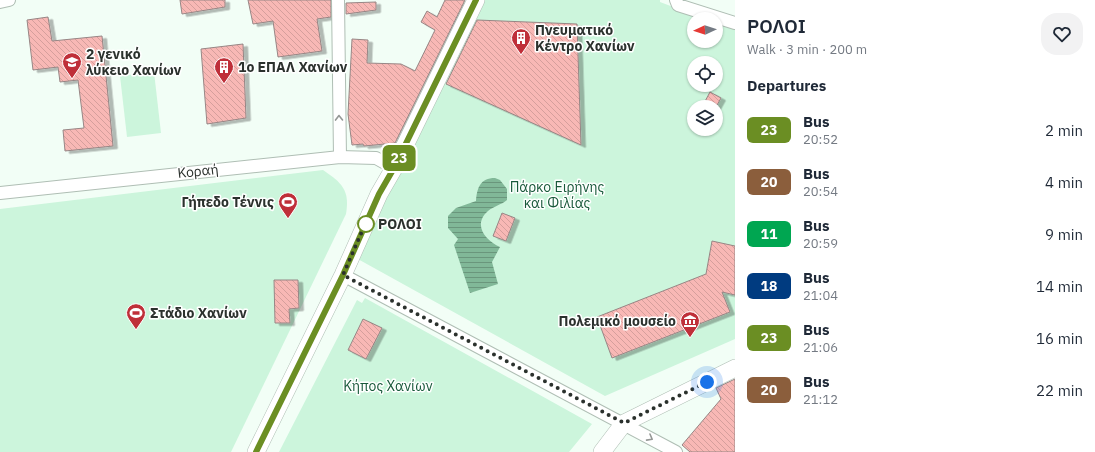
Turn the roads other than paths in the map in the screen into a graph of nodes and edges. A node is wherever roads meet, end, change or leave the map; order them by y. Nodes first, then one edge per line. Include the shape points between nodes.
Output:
1 (8, 0) edge
2 (338, 0) edge
3 (476, 0) edge
4 (676, 0) edge
5 (0, 2) edge
6 (735, 23) edge
7 (340, 157) junction
8 (394, 168) junction
9 (0, 193) edge
10 (343, 275) junction
11 (735, 368) edge
12 (624, 423) junction
13 (256, 452) edge
14 (602, 452) edge
15 (676, 452) edge

1 - 5 street
7 -> 2 street
3 - 8 main road
4 - 6 street via 678,5
7 - 8 street, Κοραή via 376,158
7 - 9 street, Κοραή
8 - 10 main road via 379,194
10 - 12 street
10 - 13 main road
11 - 12 main road
12 - 14 main road
12 -> 15 street

